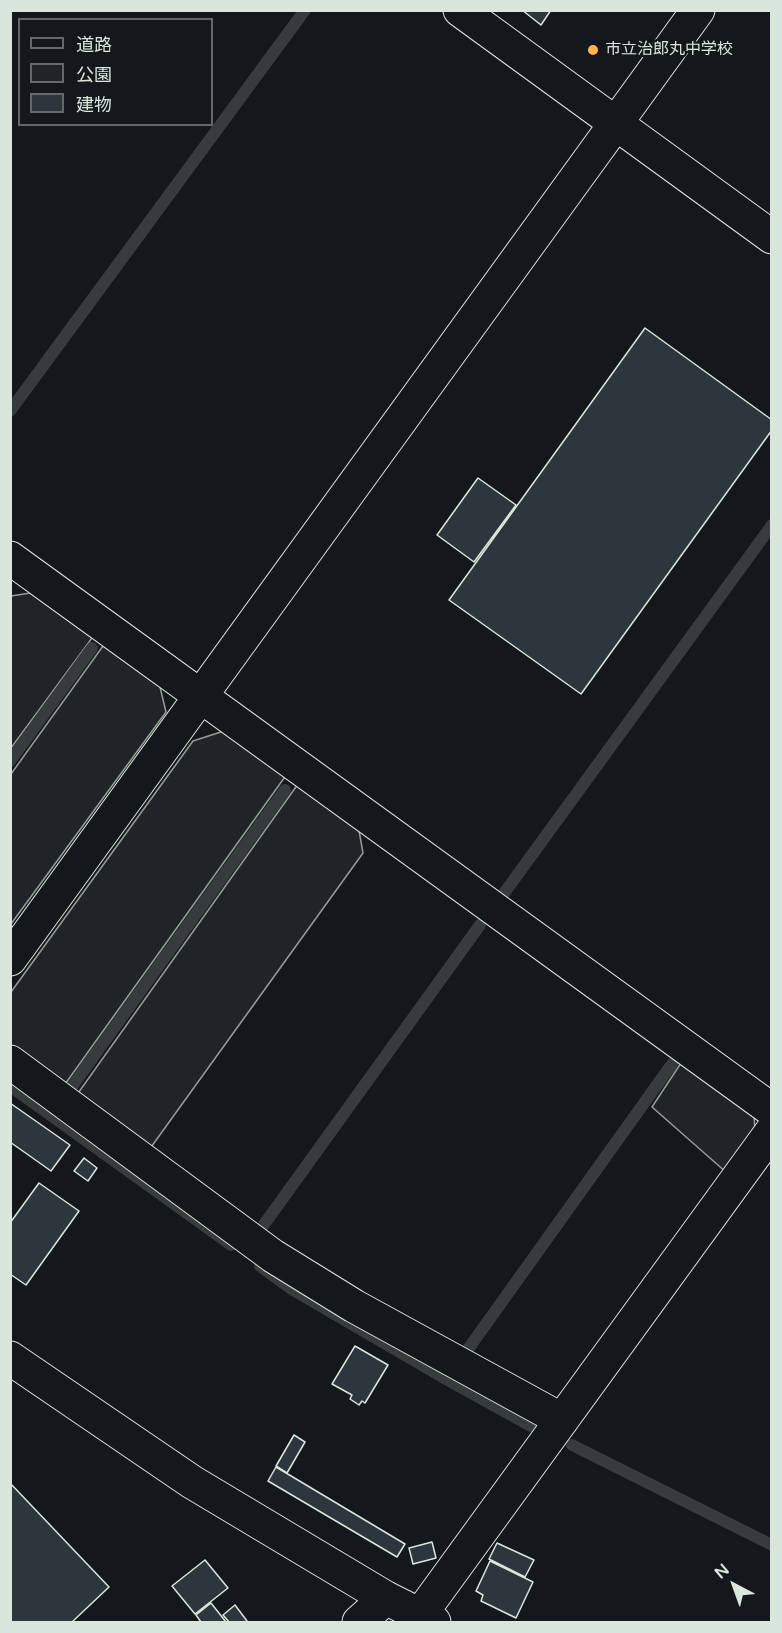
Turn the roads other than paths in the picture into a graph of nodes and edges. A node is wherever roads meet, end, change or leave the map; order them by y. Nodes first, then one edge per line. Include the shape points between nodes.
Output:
1 (460, 10) edge
2 (698, 10) edge
3 (616, 124) junction
4 (771, 237) edge
5 (10, 558) edge
6 (201, 696) junction
7 (10, 959) edge
8 (10, 1062) edge
9 (771, 1110) edge
10 (771, 1131) edge
11 (10, 1358) edge
12 (562, 1420) junction
13 (386, 1598) junction
14 (427, 1619) edge
15 (359, 1623) edge

1 - 3 street
2 - 3 street
3 - 4 street
3 - 6 street
5 - 6 street
6 - 7 street
6 - 9 street
8 - 12 street via 273,1256 354,1306
10 - 12 street
11 - 13 street via 192,1482
12 - 14 street
13 - 14 street
13 - 15 street

